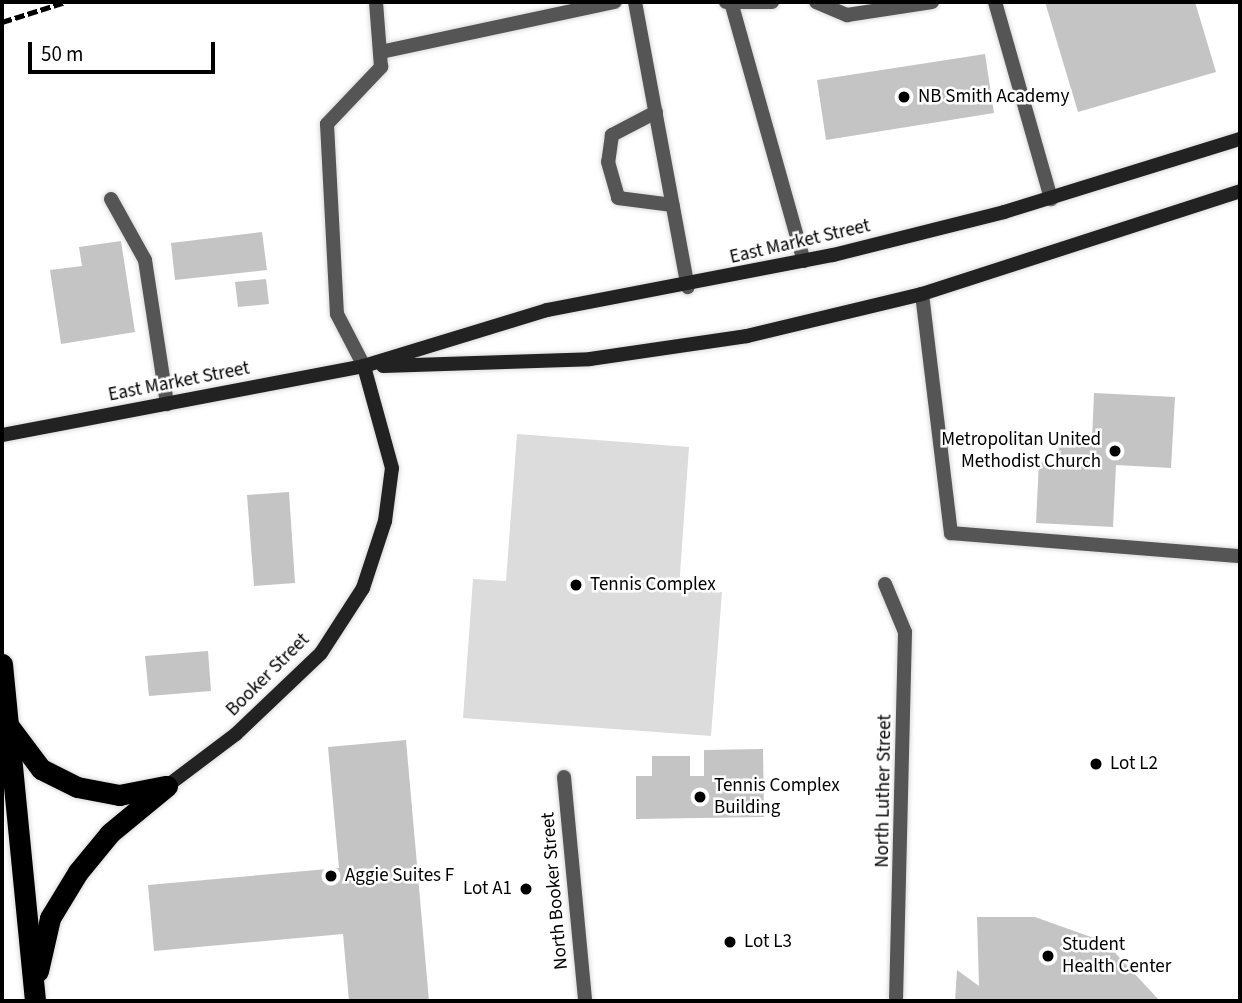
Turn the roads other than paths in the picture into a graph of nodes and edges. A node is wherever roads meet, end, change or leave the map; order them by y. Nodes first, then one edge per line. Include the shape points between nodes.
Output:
1 (376, 2) edge
2 (615, 2) edge
3 (635, 2) edge
4 (772, 2) edge
5 (816, 2) edge
6 (932, 2) edge
7 (995, 2) edge
8 (729, 3) edge
9 (380, 52) junction
10 (656, 112) junction
11 (1240, 139) edge
12 (1240, 191) edge
13 (111, 199) dead end
14 (1051, 199) junction
15 (673, 205) junction
16 (804, 261) junction
17 (688, 287) junction
18 (922, 294) junction
19 (364, 366) junction
20 (167, 404) junction
21 (2, 435) edge
22 (1240, 556) edge
23 (885, 584) dead end
24 (2, 664) edge
25 (8, 725) junction
26 (564, 777) dead end
27 (167, 786) junction
28 (34, 996) edge
29 (585, 1001) edge
30 (895, 1001) edge

1 - 9 street
2 - 9 street
3 - 10 street
4 - 8 street
5 - 6 street via 848,15
7 - 14 street
8 - 16 street
9 - 19 street via 373,82 327,124 337,314
10 - 15 street
10 - 15 street via 612,135 608,162 618,198
11 - 14 main road, East Market Street
12 - 18 main road, East Market Street
13 - 20 street via 145,260
14 - 16 main road, East Market Street
15 - 17 street
16 - 17 main road, East Market Street
17 - 19 main road, East Market Street via 547,310
18 - 19 main road, East Market Street via 747,336 590,359
18 - 22 street via 951,533
19 - 20 main road, East Market Street
19 - 27 main road, Booker Street via 392,468 385,521 363,588 321,653 236,734
20 - 21 main road, East Market Street
23 - 30 street, North Luther Street via 905,632
24 - 25 highway
25 - 27 highway via 41,769 77,787 119,795
25 - 28 highway
26 - 29 street, North Booker Street
27 - 28 highway via 110,833 78,872 50,918

